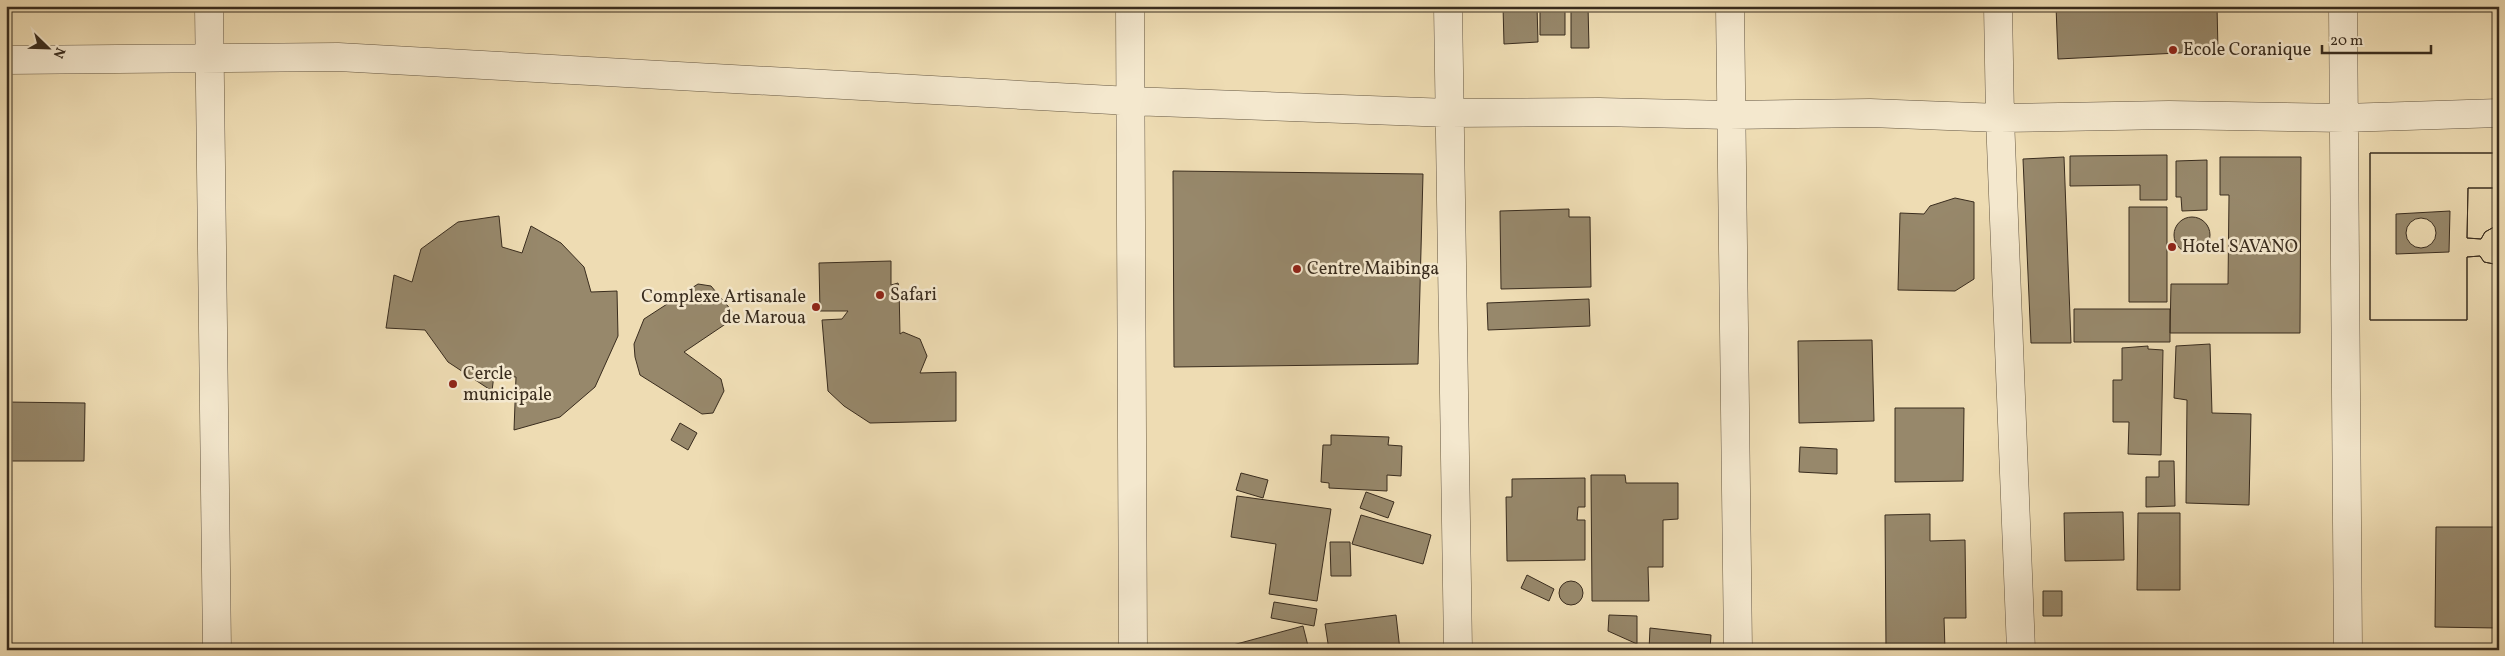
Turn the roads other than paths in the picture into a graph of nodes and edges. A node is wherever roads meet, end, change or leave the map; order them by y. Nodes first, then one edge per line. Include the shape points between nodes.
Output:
1 (209, 6) edge
2 (1130, 6) edge
3 (1448, 6) edge
4 (1730, 6) edge
5 (1998, 6) edge
6 (2343, 6) edge
7 (210, 57) junction
8 (6, 60) edge
9 (1130, 101) junction
10 (1449, 113) junction
11 (2499, 113) edge
12 (1730, 115) junction
13 (2000, 118) junction
14 (2344, 118) junction
15 (218, 650) edge
16 (1133, 650) edge
17 (1458, 650) edge
18 (1738, 650) edge
19 (2021, 650) edge
20 (2348, 650) edge

1 - 7 street
2 - 9 street
3 - 10 street
4 - 12 street
5 - 13 street
6 - 14 street
7 - 8 street
7 - 9 street via 338,57
7 - 15 street
9 - 10 street
9 - 16 street
10 - 12 street
10 - 17 street
11 - 14 street
12 - 13 street via 1870,113
12 - 18 street
13 - 14 street via 2169,114
13 - 19 street
14 - 20 street

